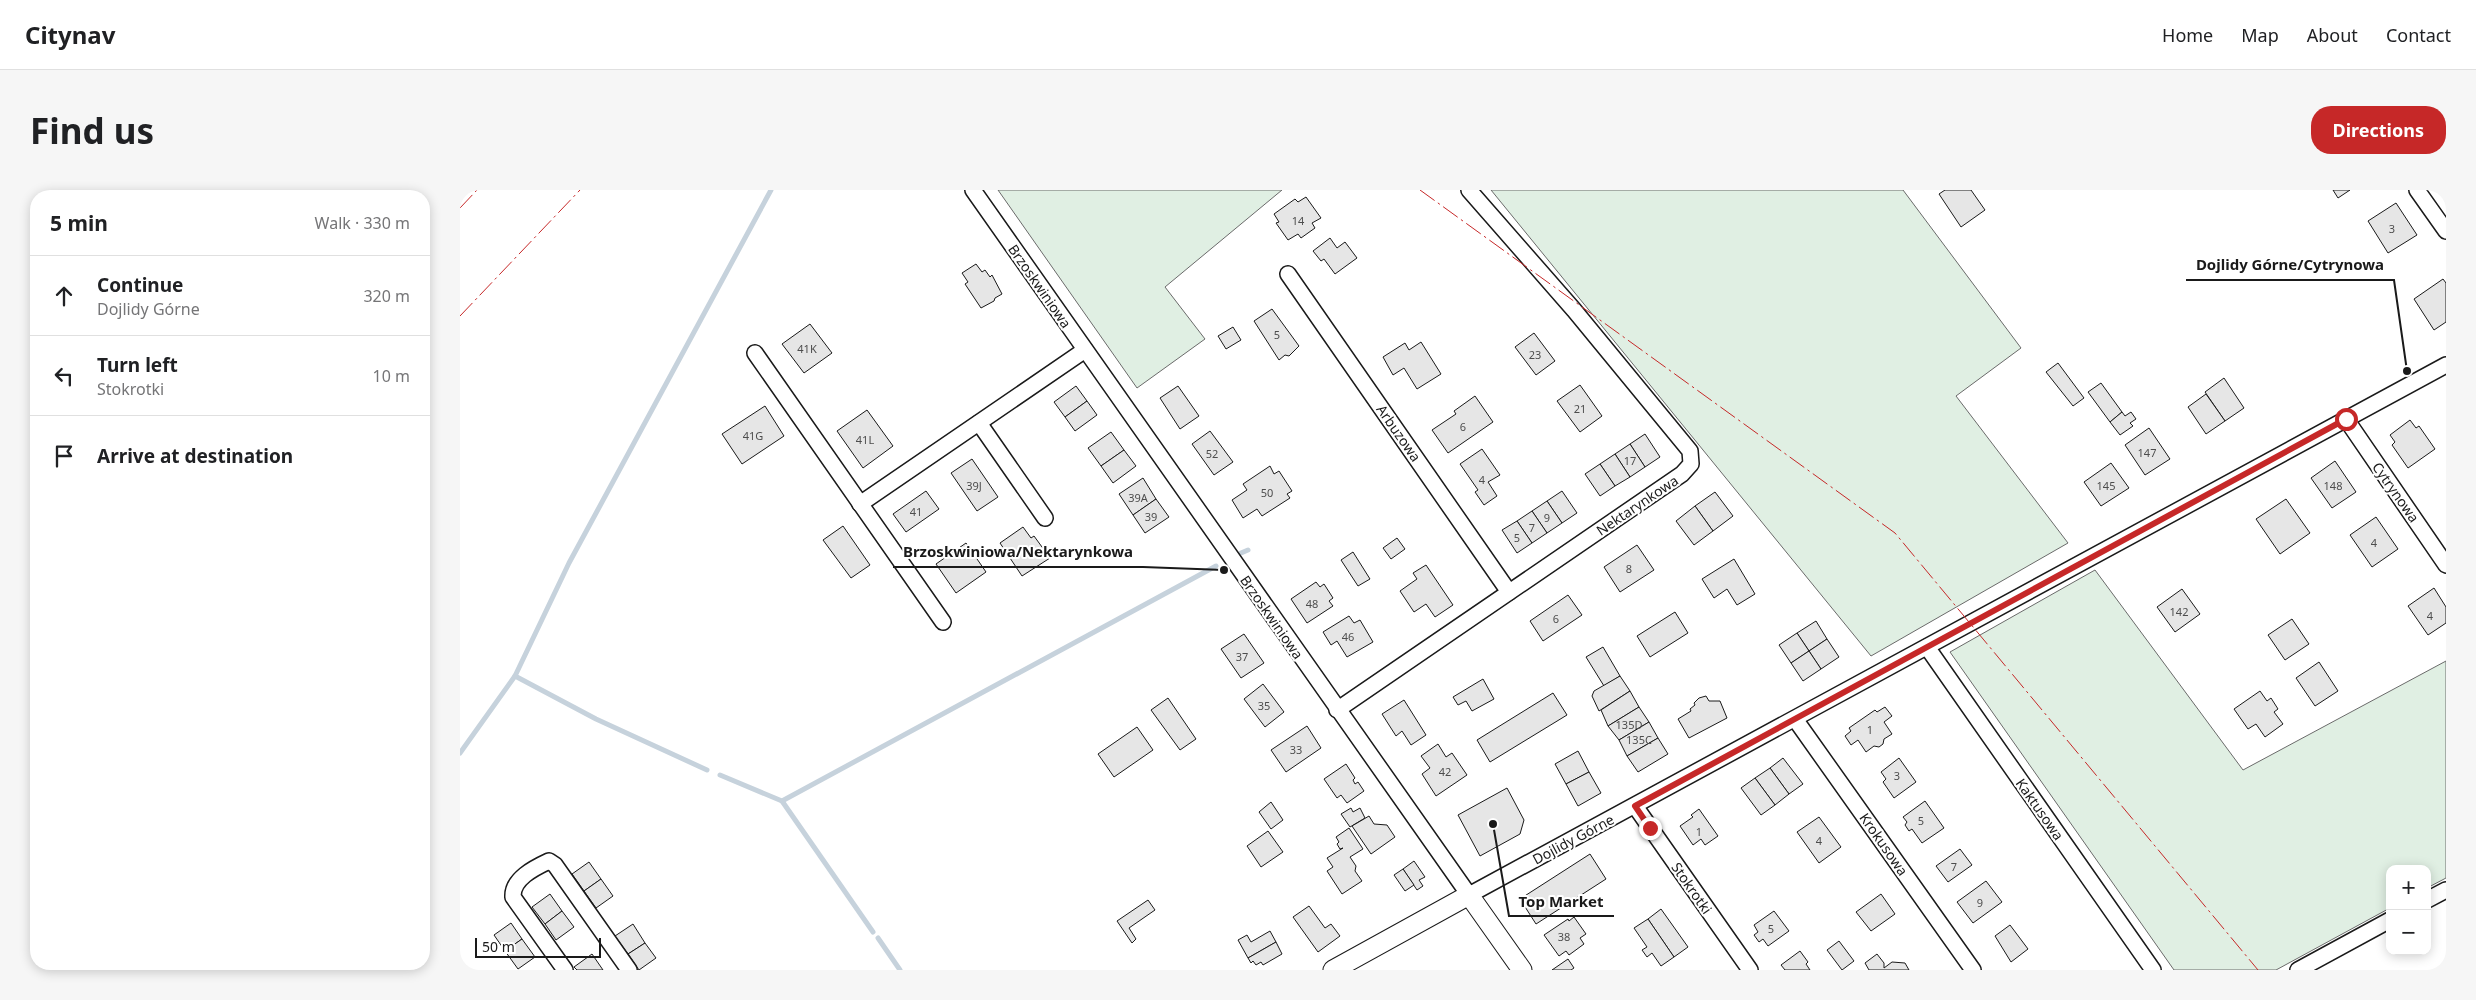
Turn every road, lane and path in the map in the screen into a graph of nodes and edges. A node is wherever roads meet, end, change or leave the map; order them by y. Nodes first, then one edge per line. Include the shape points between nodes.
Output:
1 (973, 190) edge
2 (1469, 190) edge
3 (2417, 190) edge
4 (2446, 232) edge
5 (1288, 274) dead end
6 (1085, 350) junction
7 (755, 353) dead end
8 (2446, 365) edge
9 (2346, 419) junction
10 (979, 423) junction
11 (860, 504) junction
12 (1045, 518) dead end
13 (2446, 565) edge
14 (1509, 592) junction
15 (943, 622) dead end
16 (1927, 647) junction
17 (1338, 710) junction
18 (1794, 719) junction
19 (1635, 806) junction
20 (2446, 890) edge
21 (1469, 896) junction
22 (2431, 898) edge
23 (2386, 922) edge
24 (565, 970) edge
25 (629, 970) edge
26 (1333, 970) edge
27 (1522, 970) edge
28 (1750, 970) edge
29 (1973, 970) edge
30 (2153, 970) edge
31 (2298, 970) edge

1 - 6 street, Brzoskwiniowa
2 - 14 street, Nektarynkowa via 1574,310 1690,451 1691,464 1682,474
3 - 4 street
5 - 14 street, Arbuzowa
6 - 10 street
6 - 17 street, Brzoskwiniowa
7 - 11 street
8 - 9 street, Dojlidy Górne
9 - 13 street, Cytrynowa
9 - 16 street, Dojlidy Górne
10 - 11 street
10 - 12 street
11 - 15 street
14 - 17 street, Nektarynkowa
16 - 18 street, Dojlidy Górne
16 - 30 street, Kaktusowa
17 - 21 street, Brzoskwiniowa
18 - 19 street, Dojlidy Górne
18 - 29 street, Krokusowa
19 - 21 street, Dojlidy Górne
19 - 28 street, Stokrotki
20 - 22 street
21 - 26 street, Dojlidy Górne
21 - 27 street, Brzoskwiniowa
23 - 31 street
24 - 25 street via 513,897 513,888 519,880 549,862 555,865

